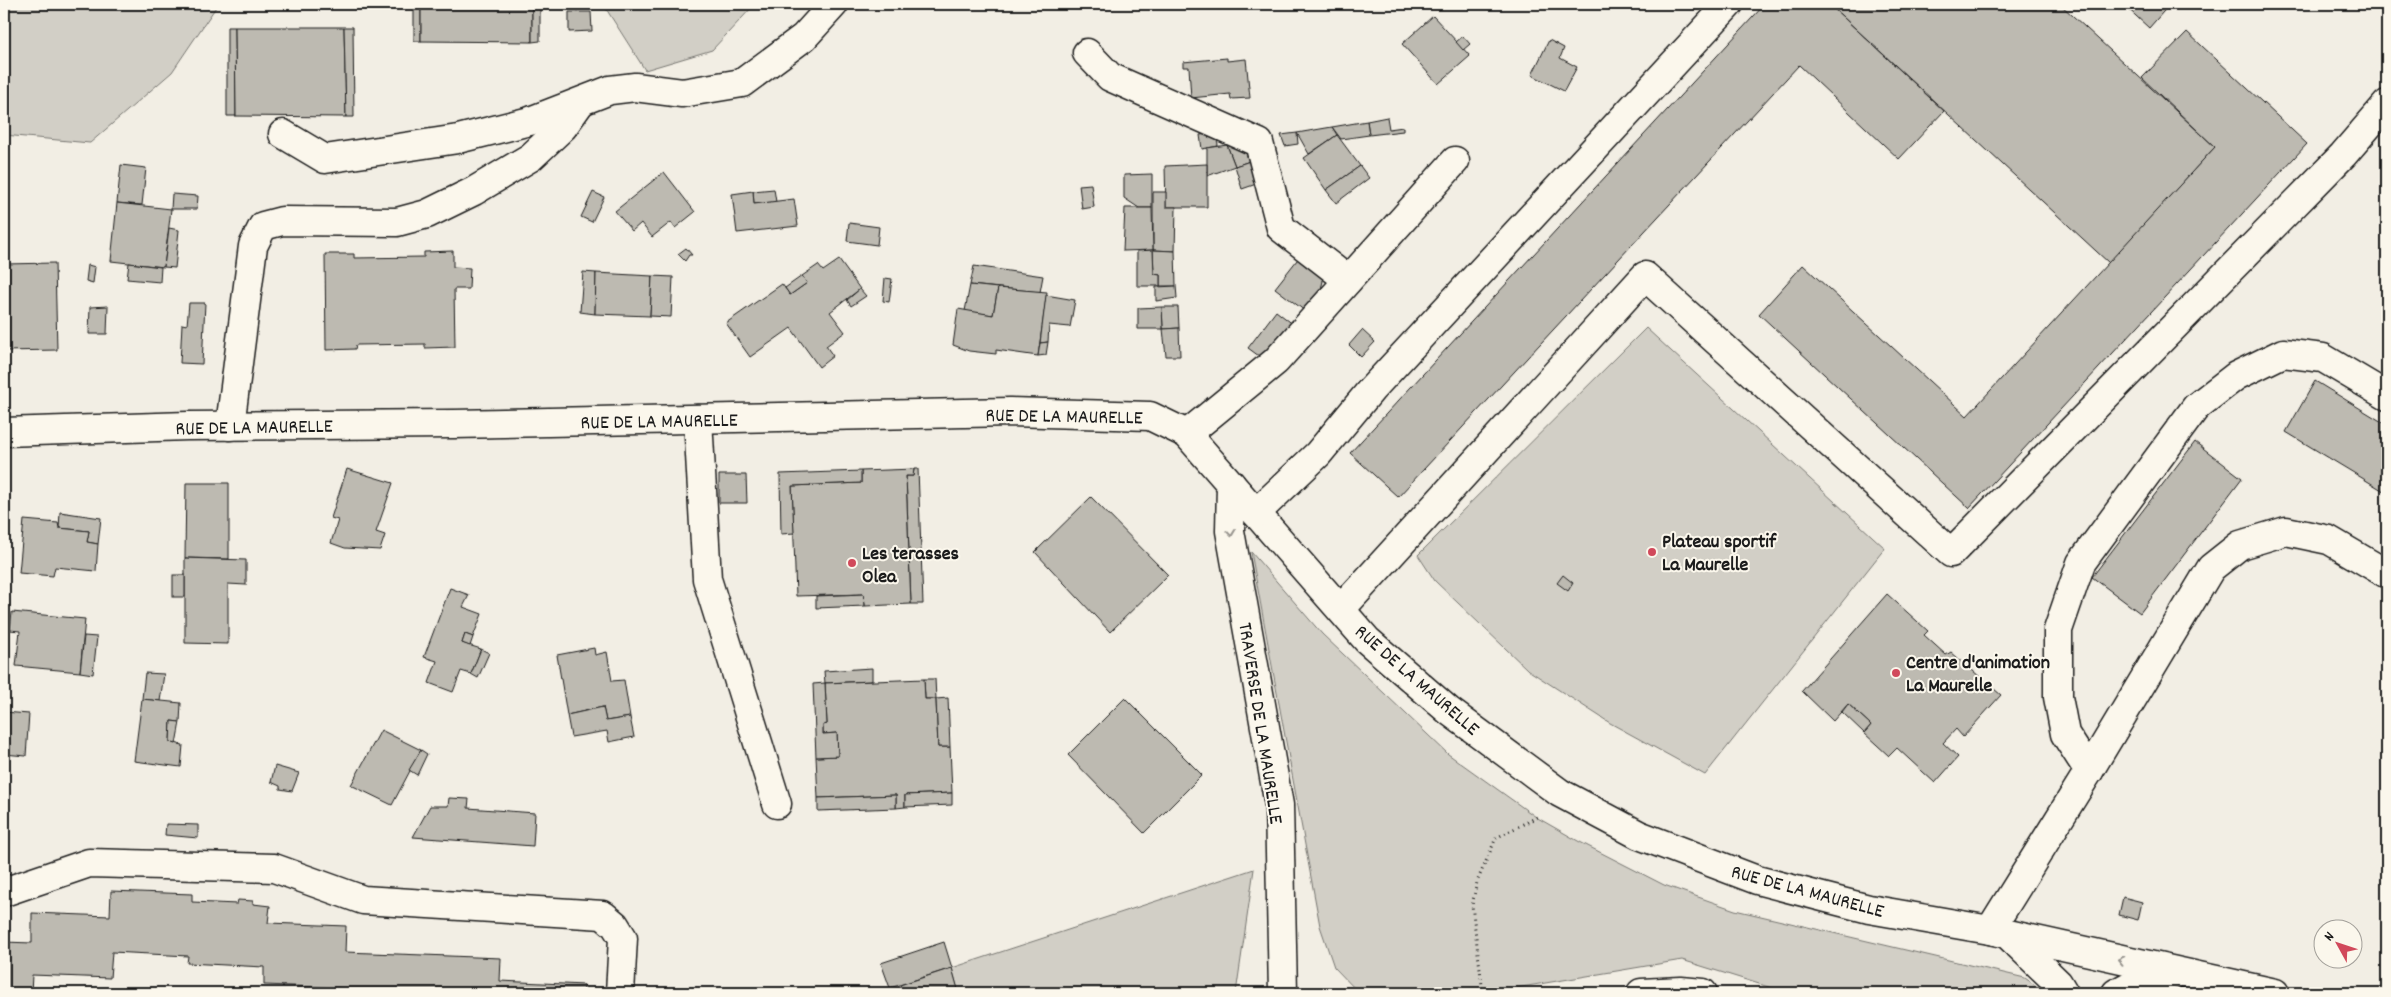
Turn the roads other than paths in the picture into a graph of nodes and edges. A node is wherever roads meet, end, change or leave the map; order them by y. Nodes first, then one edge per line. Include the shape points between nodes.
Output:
1 (834, 4) edge
2 (1729, 4) edge
3 (1087, 53) dead end
4 (580, 103) junction
5 (2387, 104) edge
6 (283, 134) dead end
7 (1456, 160) dead end
8 (1348, 280) junction
9 (2387, 396) edge
10 (698, 419) junction
11 (230, 426) junction
12 (4, 432) edge
13 (1187, 434) junction
14 (1231, 484) junction
15 (1256, 513) junction
16 (2387, 574) edge
17 (1341, 609) junction
18 (2089, 771) junction
19 (777, 804) dead end
20 (4, 892) edge
21 (1999, 933) junction
22 (2186, 974) junction
23 (620, 993) edge
24 (1283, 993) edge
25 (1641, 993) edge
26 (1703, 993) edge
27 (2064, 993) edge
28 (2116, 993) edge
29 (2275, 993) edge

1 - 4 street via 804,37 742,83 682,93 635,87 610,90
2 - 15 street via 1371,390 1318,454
3 - 8 street via 1110,78 1259,143 1281,228
4 - 6 street via 530,121 458,139 324,159
4 - 11 street via 562,127 531,157 474,191 426,214 397,222 282,221 263,226 253,246
5 - 17 street via 2343,155 1951,553 1645,276
7 - 8 street
8 - 13 street via 1276,361
9 - 18 street via 2323,358 2283,353 2236,376 2196,407 2081,563 2058,630 2058,697 2065,734
10 - 11 street, RUE DE LA MAURELLE
10 - 13 street, RUE DE LA MAURELLE via 1010,412 1150,416
10 - 19 street via 707,579
11 - 12 street, RUE DE LA MAURELLE
13 - 14 street, RUE DE LA MAURELLE
14 - 15 street, RUE DE LA MAURELLE
14 -> 24 street, TRAVERSE DE LA MAURELLE via 1230,531 1279,805
15 - 17 street, RUE DE LA MAURELLE
16 - 18 street via 2329,540 2286,531 2240,546 2211,568
17 - 21 street, RUE DE LA MAURELLE via 1367,640 1449,711 1560,793 1639,835 1757,880 1869,909
18 - 21 street
20 - 23 street via 89,864 274,868 363,900 603,915 623,938
22 -> 21 street, RUE DE LA MAURELLE
21 - 27 street via 2058,983
22 - 28 street, RUE DE LA MAURELLE via 2142,979
22 - 29 street, RUE DE LA MAURELLE
25 - 26 street via 1681,990

